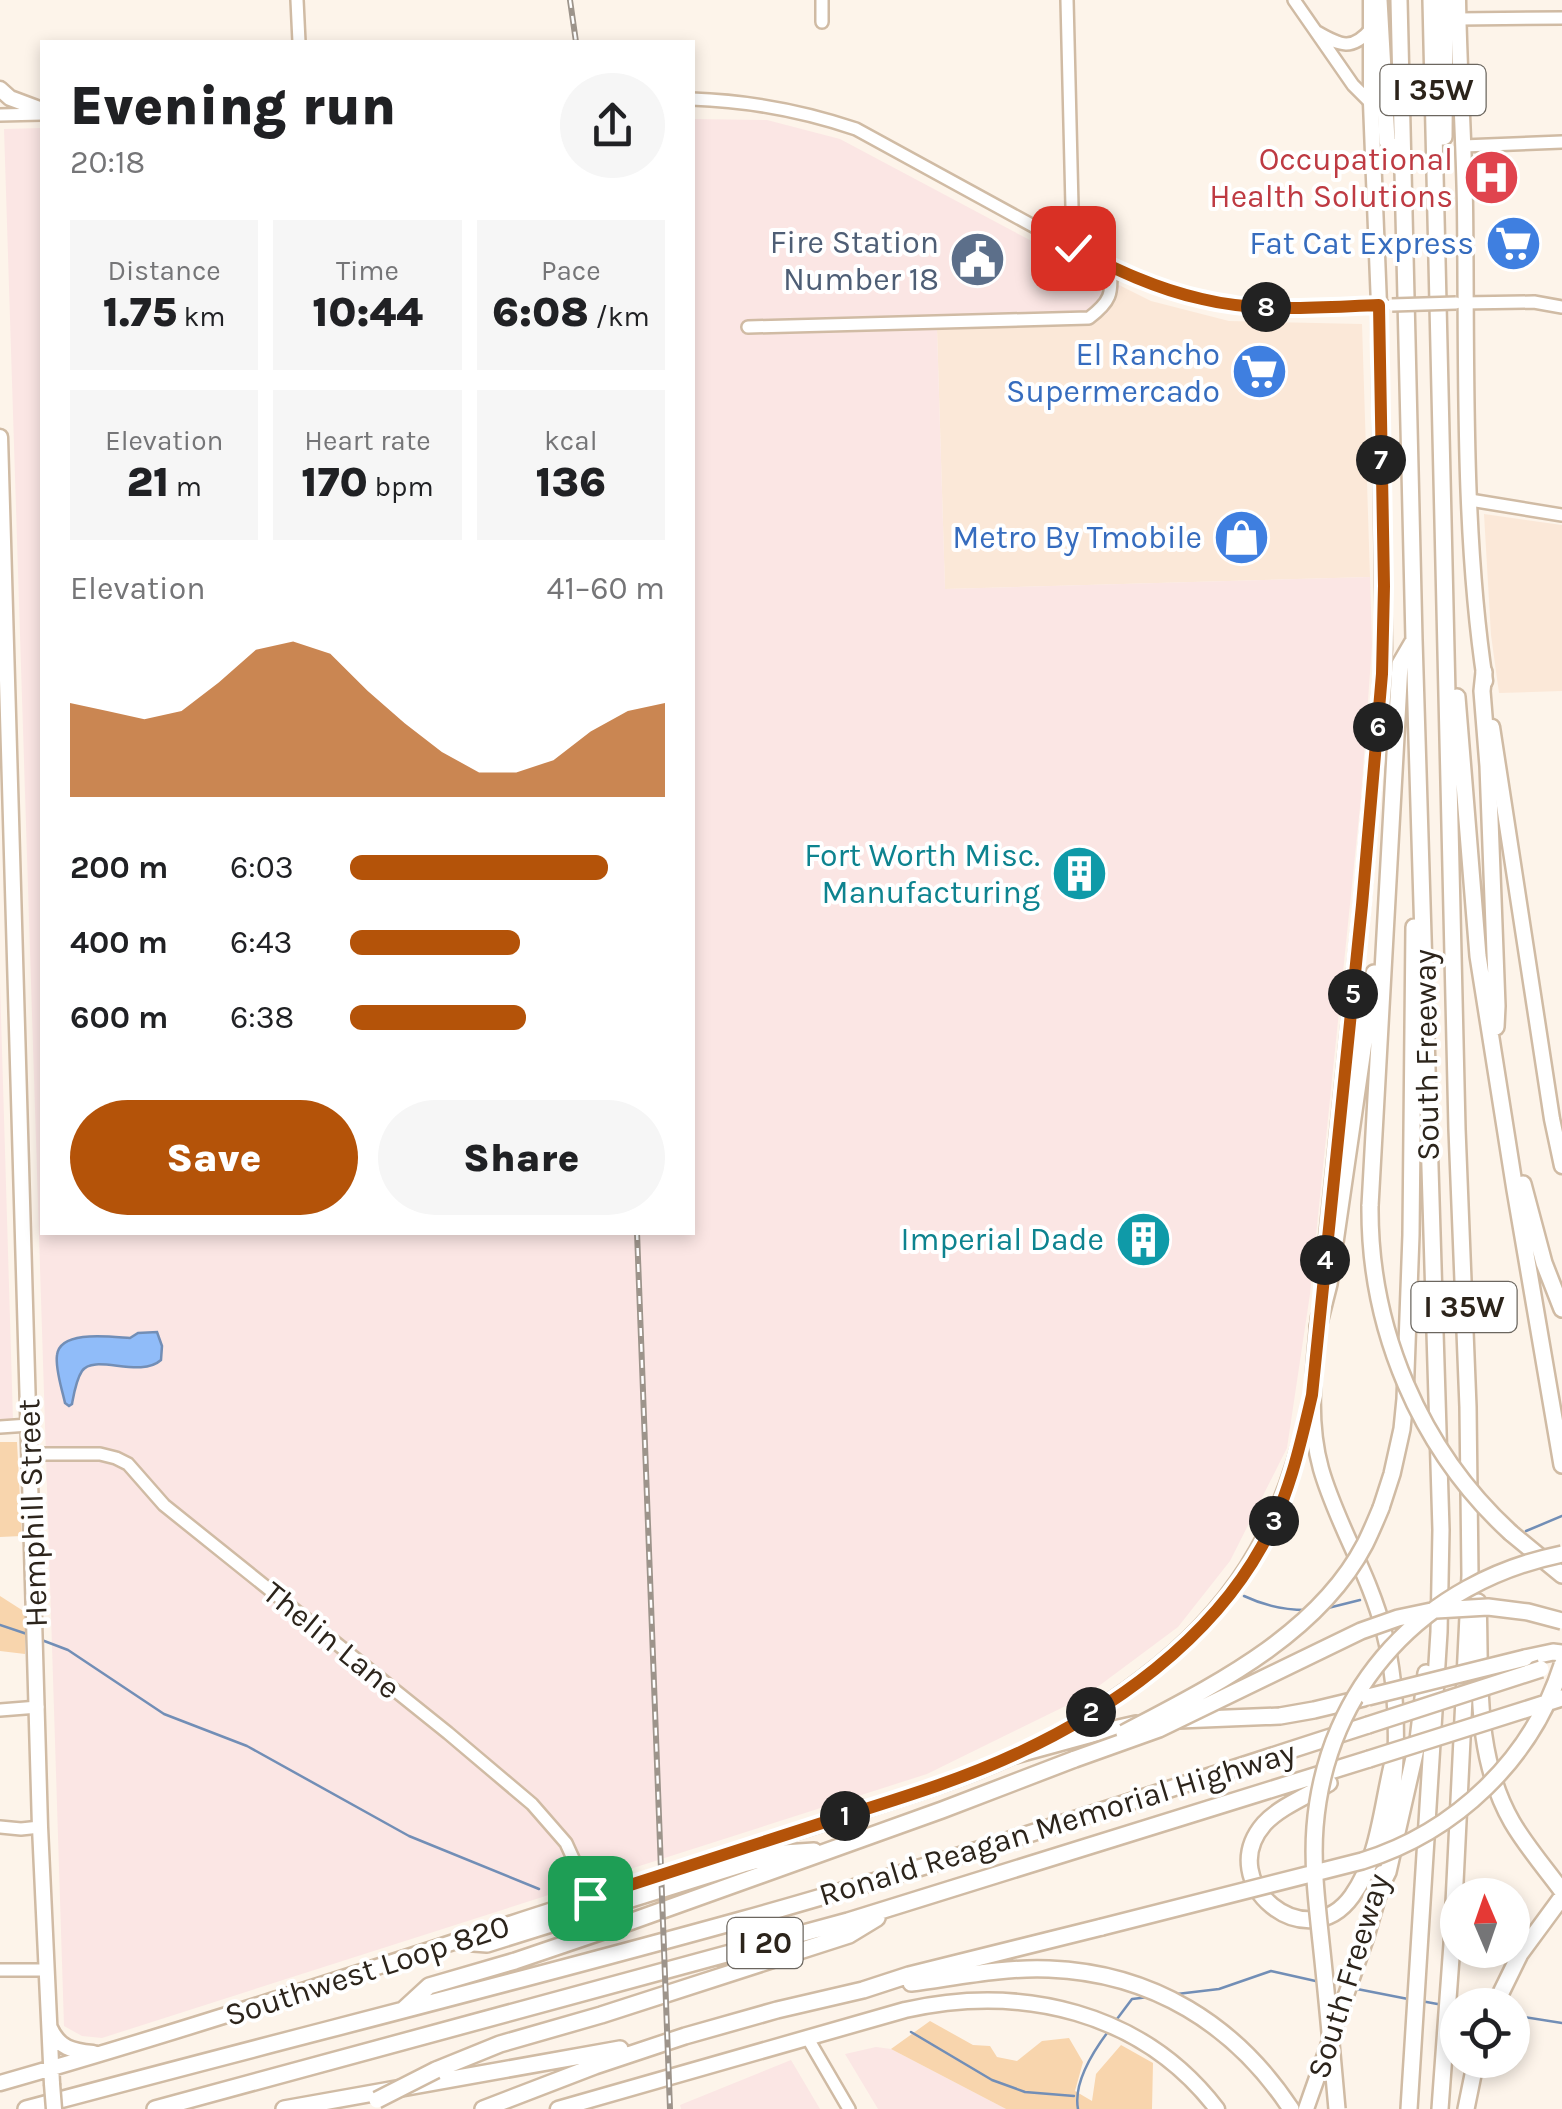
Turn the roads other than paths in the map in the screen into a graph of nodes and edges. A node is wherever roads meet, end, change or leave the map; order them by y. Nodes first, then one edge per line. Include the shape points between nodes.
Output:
1 (298, 0) edge
2 (822, 0) edge
3 (1067, 0) edge
4 (1294, 0) edge
5 (1370, 0) edge
6 (1379, 0) edge
7 (1399, 0) edge
8 (1431, 0) edge
9 (1445, 0) edge
10 (1458, 0) edge
11 (1562, 18) edge
12 (1458, 19) junction
13 (822, 22) dead end
14 (1371, 29) junction
15 (1314, 30) junction
16 (298, 40) edge
17 (0, 88) edge
18 (695, 99) edge
19 (1371, 103) junction
20 (40, 111) edge
21 (40, 112) edge
22 (0, 115) edge
23 (1562, 142) edge
24 (1463, 146) junction
25 (1402, 166) junction
26 (1435, 180) junction
27 (1073, 248) junction
28 (1110, 268) junction
29 (1461, 303) junction
30 (1385, 305) junction
31 (1562, 307) edge
32 (748, 327) dead end
33 (0, 437) edge
34 (1470, 500) junction
35 (1562, 514) edge
36 (1414, 640) junction
37 (1448, 670) junction
38 (1484, 672) junction
39 (1389, 870) junction
40 (1423, 910) junction
41 (1494, 1056) junction
42 (1562, 1166) edge
43 (1519, 1189) junction
44 (1562, 1309) edge
45 (1318, 1327) junction
46 (1312, 1395) junction
47 (29, 1426) junction
48 (0, 1427) edge
49 (30, 1454) junction
50 (1562, 1465) edge
51 (1562, 1554) edge
52 (1470, 1575) junction
53 (1562, 1575) edge
54 (1562, 1620) edge
55 (1438, 1632) junction
56 (1562, 1653) edge
57 (1562, 1664) edge
58 (1562, 1698) edge
59 (38, 1708) junction
60 (0, 1710) edge
61 (1015, 1755) junction
62 (1394, 1758) junction
63 (1075, 1759) junction
64 (1369, 1759) junction
65 (0, 1826) edge
66 (40, 1827) junction
67 (833, 1850) junction
68 (1382, 1884) junction
69 (1562, 1894) edge
70 (590, 1898) junction
71 (893, 1908) junction
72 (460, 1942) junction
73 (0, 1970) edge
74 (47, 1970) junction
75 (1503, 1988) edge
76 (863, 1990) junction
77 (401, 2012) junction
78 (50, 2027) junction
79 (685, 2036) junction
80 (807, 2037) junction
81 (98, 2054) junction
82 (52, 2076) junction
83 (1472, 2078) edge
84 (0, 2083) edge
85 (26, 2109) edge
86 (54, 2109) edge
87 (155, 2109) edge
88 (284, 2109) edge
89 (359, 2109) edge
90 (484, 2109) edge
91 (558, 2109) edge
92 (849, 2109) edge
93 (1218, 2109) edge
94 (1292, 2109) edge
95 (1306, 2109) edge
96 (1338, 2109) edge
97 (1410, 2109) edge
98 (1440, 2109) edge
99 (1466, 2109) edge

1 - 16 street
2 - 13 street
3 - 27 street
4 - 15 street
5 - 14 main road, South Freeway
6 - 25 highway via 1387,140
7 - 25 highway, South Freeway / I 35W
8 - 26 highway, South Freeway / I 35W
9 - 26 highway via 1444,155
10 - 12 main road
11 - 12 street
12 - 24 main road
14 - 15 street via 1360,42 1346,44
14 - 19 main road, South Freeway
15 - 19 street
17 - 20 main road
18 - 27 street via 761,105 856,129
19 - 30 main road, South Freeway
21 - 22 street
23 - 24 street
24 - 29 main road
25 - 36 highway, South Freeway / I 35W
26 - 37 highway, South Freeway / I 35W
27 - 28 street
28 - 30 street via 1207,301 1279,308
28 - 32 street via 1110,296 1089,318
29 - 30 street, bridge
29 - 31 street
29 - 34 main road
30 - 45 main road, South Freeway via 1383,662
33 - 47 main road, Hemphill Street
34 - 35 street
34 - 38 main road
36 - 39 highway via 1400,664
36 - 40 highway, South Freeway / I 35W
37 - 41 highway via 1458,704 1478,956
37 - 52 highway, South Freeway / I 35W
38 - 41 highway
38 - 42 main road
39 - 45 highway via 1330,1284
39 - 53 highway, bridge via 1370,1206 1384,1319 1402,1376 1452,1468 1489,1512
40 - 55 highway, South Freeway / I 35W via 1441,1530
40 - 63 highway, bridge via 1414,927 1405,1399 1381,1508 1346,1574 1266,1652
41 - 43 highway
43 - 44 highway
43 - 50 highway
45 - 46 main road, South Freeway
46 - 61 main road, Southwest Loop 820 via 1277,1515 1230,1594 1159,1665
46 - 62 main road, South Freeway via 1321,1468 1387,1644
47 - 48 street
47 - 49 main road, Hemphill Street
49 - 59 main road, Hemphill Street
49 - 70 street, Thelin Lane via 100,1454 128,1464 164,1505 532,1804 566,1843
51 - 96 highway, bridge via 1490,1576 1418,1622 1372,1671 1333,1742 1318,1797 1314,1850
52 - 69 highway via 1478,1598 1481,1717 1491,1773 1512,1823
52 - 98 highway, South Freeway / I 35W
54 - 63 highway, bridge via 1475,1607 1398,1618 1159,1728
55 - 68 highway via 1428,1650 1418,1740
55 - 97 highway, South Freeway / I 35W
56 - 61 highway, bridge via 1314,1710 1144,1722
57 - 76 highway, bridge via 1537,1722 1498,1776 1466,1806 1390,1851
57 - 77 highway, Ronald Reagan Memorial Highway / I 20, bridge via 924,1866
58 - 64 highway, Ronald Reagan Memorial Highway / I 20, bridge
59 - 60 street
59 - 66 main road, Hemphill Street
61 - 70 main road, Southwest Loop 820
62 - 64 highway via 1374,1845 1354,1894 1322,1917 1281,1913 1262,1897 1252,1876 1258,1833 1277,1812
62 - 68 main road, South Freeway
63 - 67 highway
64 - 71 highway, Ronald Reagan Memorial Highway / I 20
65 - 66 street
66 - 74 main road, Hemphill Street
67 - 72 highway via 784,1853 487,1944
67 - 77 highway via 429,1986
68 - 95 main road, South Freeway
69 - 75 highway
70 - 72 main road, Southwest Loop 820
71 - 87 highway, Ronald Reagan Memorial Highway / I 20
71 - 89 highway, bridge via 849,1935 500,2044
72 - 81 main road, Southwest Loop 820
73 - 74 street
74 - 78 main road, Hemphill Street
76 - 79 highway
76 - 94 highway via 1007,1970 1106,1976 1151,1990 1208,2021 1238,2044
77 - 85 highway, Ronald Reagan Memorial Highway / I 20
78 - 81 main road via 67,2049
78 - 82 main road, Hemphill Street
79 - 88 highway
79 - 90 highway
80 - 91 main road
80 - 92 street
80 - 93 main road via 966,2000 1029,2002 1132,2036
81 - 82 main road, Southwest Loop 820
82 - 84 main road, Southwest Loop 820
82 - 86 main road, Hemphill Street, bridge
83 - 99 highway

